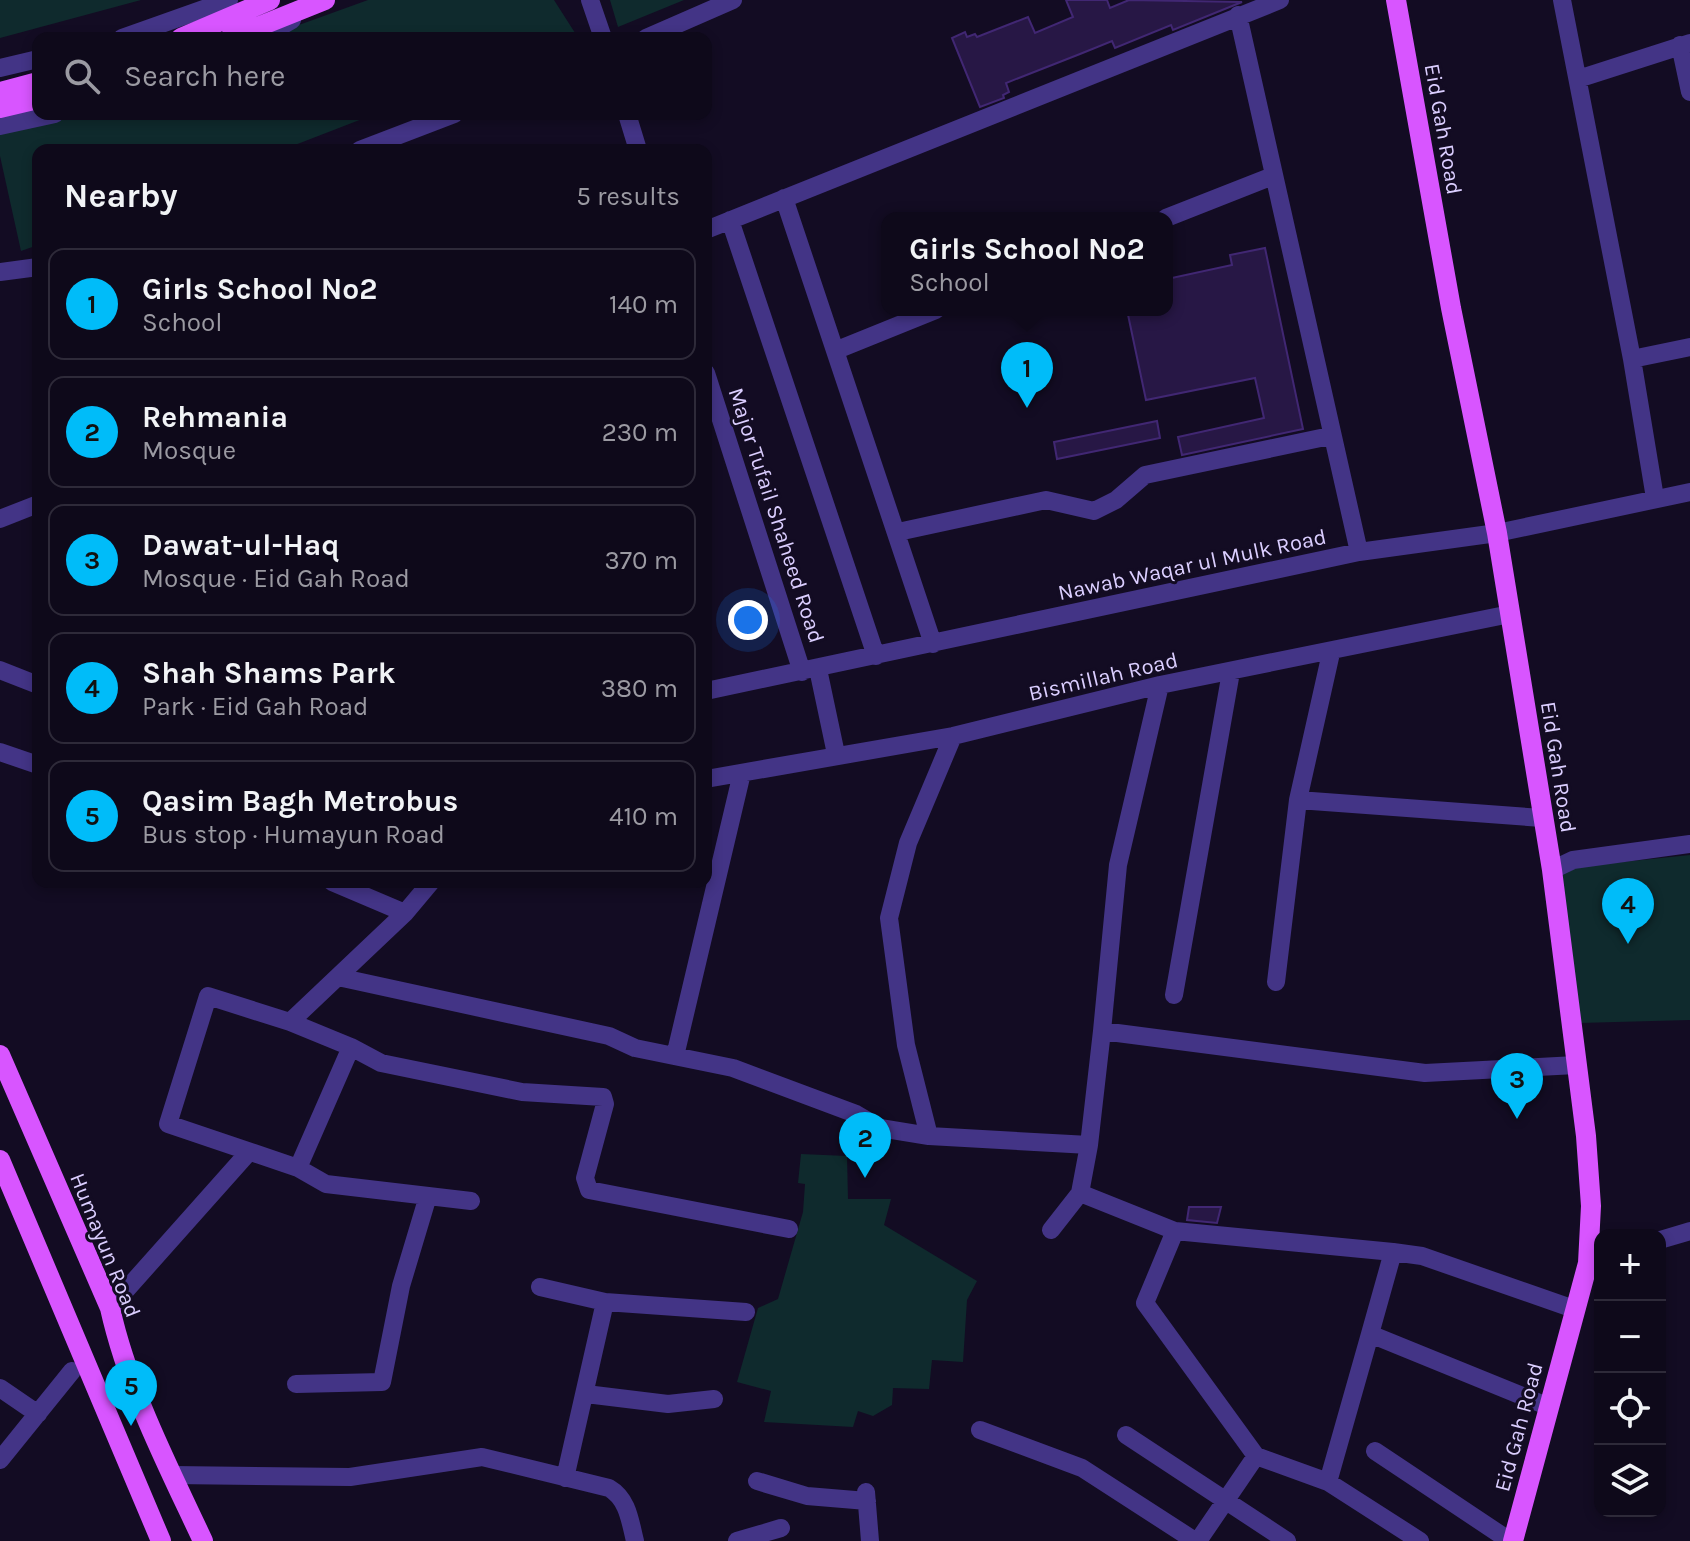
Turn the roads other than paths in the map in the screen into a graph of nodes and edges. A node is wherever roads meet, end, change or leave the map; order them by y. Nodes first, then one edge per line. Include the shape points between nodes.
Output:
1 (229, 0) edge
2 (270, 0) edge
3 (590, 0) edge
4 (733, 0) edge
5 (1280, 0) edge
6 (1396, 0) edge
7 (1562, 0) edge
8 (324, 1) edge
9 (1238, 15) junction
10 (139, 32) edge
11 (195, 32) edge
12 (245, 32) edge
13 (271, 32) edge
14 (601, 32) edge
15 (660, 32) edge
16 (1685, 44) edge
17 (32, 60) edge
18 (0, 68) edge
19 (1578, 79) junction
20 (32, 84) edge
21 (0, 92) edge
22 (1690, 92) edge
23 (32, 100) edge
24 (0, 108) edge
25 (32, 119) edge
26 (438, 120) edge
27 (629, 120) edge
28 (0, 126) edge
29 (376, 144) edge
30 (636, 144) edge
31 (1273, 176) junction
32 (784, 198) junction
33 (1173, 215) edge
34 (730, 220) junction
35 (712, 228) edge
36 (32, 268) edge
37 (0, 272) edge
38 (921, 316) edge
39 (1690, 347) edge
40 (837, 350) junction
41 (1632, 359) junction
42 (712, 390) edge
43 (1330, 436) junction
44 (1690, 492) edge
45 (1655, 498) junction
46 (32, 506) edge
47 (0, 519) edge
48 (898, 532) junction
49 (1497, 533) junction
50 (1359, 552) junction
51 (1510, 614) junction
52 (933, 644) junction
53 (1331, 653) junction
54 (876, 656) junction
55 (0, 670) edge
56 (810, 670) junction
57 (1231, 672) junction
58 (32, 683) edge
59 (1160, 685) junction
60 (712, 690) edge
61 (953, 736) junction
62 (0, 752) edge
63 (836, 754) junction
64 (32, 763) edge
65 (742, 773) junction
66 (712, 778) edge
67 (1298, 800) junction
68 (1542, 818) junction
69 (1690, 844) edge
70 (1552, 870) junction
71 (346, 888) edge
72 (426, 888) edge
73 (405, 913) junction
74 (338, 977) junction
75 (1276, 982) dead end
76 (1174, 995) dead end
77 (290, 1022) junction
78 (1102, 1031) junction
79 (351, 1047) junction
80 (0, 1055) edge
81 (675, 1056) junction
82 (1576, 1065) junction
83 (929, 1136) junction
84 (1089, 1145) junction
85 (248, 1153) junction
86 (0, 1160) edge
87 (298, 1168) junction
88 (1080, 1193) junction
89 (428, 1196) junction
90 (471, 1201) dead end
91 (789, 1229) dead end
92 (1051, 1230) dead end
93 (1175, 1231) junction
94 (1690, 1231) edge
95 (1666, 1238) edge
96 (1393, 1252) junction
97 (1594, 1261) edge
98 (540, 1287) dead end
99 (605, 1302) junction
100 (110, 1308) junction
101 (1574, 1309) junction
102 (746, 1312) dead end
103 (1370, 1334) junction
104 (72, 1371) dead end
105 (296, 1384) dead end
106 (0, 1388) edge
107 (586, 1394) junction
108 (714, 1399) dead end
109 (1547, 1406) junction
110 (38, 1414) junction
111 (980, 1430) dead end
112 (1126, 1435) dead end
113 (1375, 1451) dead end
114 (1256, 1456) junction
115 (0, 1460) edge
116 (172, 1475) junction
117 (565, 1478) junction
118 (757, 1481) dead end
119 (1328, 1482) junction
120 (1226, 1502) junction
121 (781, 1528) dead end
122 (161, 1541) edge
123 (203, 1541) edge
124 (635, 1541) edge
125 (737, 1541) edge
126 (870, 1541) edge
127 (1197, 1541) edge
128 (1287, 1541) edge
129 (1420, 1541) edge
130 (1511, 1541) edge

1 - 10 street
2 - 11 main road
3 - 14 street
4 - 15 street
5 - 9 street
6 - 49 main road, Eid Gah Road
7 - 19 street
8 - 12 main road
8 - 13 street
9 - 31 street
9 - 32 street
16 - 19 street
16 - 22 street
17 - 18 street
19 - 41 street
20 - 21 main road
23 - 24 main road
25 - 28 street
26 - 29 street
27 - 30 street
31 - 33 street
31 - 43 street
32 - 34 street
32 - 40 street
34 - 35 street
34 - 54 street
36 - 37 street
38 - 40 street
39 - 41 street
40 - 48 street
41 - 45 street
42 - 56 street, Major Tufail Shaheed Road
43 - 48 street via 1145,475 1094,511 1046,500
43 - 50 street
44 - 45 street, Nawab Waqar ul Mulk Road
45 - 49 street, Nawab Waqar ul Mulk Road
46 - 47 street
48 - 52 street
49 - 50 street, Nawab Waqar ul Mulk Road
49 - 51 main road, Eid Gah Road
50 - 52 street, Nawab Waqar ul Mulk Road
51 - 53 street, Bismillah Road
51 - 68 main road, Eid Gah Road
52 - 54 street, Nawab Waqar ul Mulk Road
53 - 57 street, Bismillah Road
53 - 67 street
54 - 56 street, Nawab Waqar ul Mulk Road
55 - 58 street
56 - 60 street, Nawab Waqar ul Mulk Road
56 - 63 street, Major Tufail Shaheed Road
57 - 59 street, Bismillah Road
57 - 76 street
59 - 61 street, Bismillah Road
59 - 78 street via 1118,865
61 - 63 street, Bismillah Road
61 - 83 street via 908,843 889,918 906,1045
62 - 64 street
63 - 65 street, Bismillah Road
65 - 66 street, Bismillah Road
65 - 81 street
67 - 68 street
67 - 75 street
68 - 70 main road, Eid Gah Road
69 - 70 street via 1573,860
70 - 82 main road, Eid Gah Road
71 - 73 street
72 - 73 street
73 - 74 street
74 - 77 street
74 - 81 street via 609,1036
77 - 79 street
77 - 85 street via 208,996 168,1124
78 - 82 street via 1425,1073
78 - 84 street
79 - 87 street
79 - 91 street via 381,1063 510,1090 603,1097 585,1178 589,1190
80 - 100 main road, Humayun Road
81 - 83 street via 733,1068 880,1128
82 - 97 main road, Eid Gah Road
83 - 84 street
84 - 88 street
85 - 87 street
85 - 100 street
86 - 122 main road
87 - 89 street via 326,1184
88 - 92 street
88 - 93 street
89 - 90 street
89 - 105 street via 401,1286 382,1382
93 - 96 street
93 - 114 street via 1145,1303
94 - 95 street
96 - 101 street via 1422,1256
96 - 103 street
97 - 101 main road, Eid Gah Road
98 - 99 street
99 - 102 street
99 - 107 street
100 - 116 main road, Humayun Road
101 - 109 main road, Eid Gah Road
103 - 109 street
103 - 119 street
104 - 110 street
106 - 110 street
107 - 108 street via 668,1404
107 - 117 street
109 - 130 main road, Eid Gah Road
110 - 115 street
111 - 127 street via 1082,1468
112 - 120 street
113 - 130 street
114 - 119 street
114 - 120 street
116 - 117 street via 350,1477 482,1457
116 - 123 main road, Humayun Road
117 - 124 street via 619,1494
118 - 126 street via 807,1496 866,1495
119 - 129 street
120 - 127 street
120 - 128 street
121 - 125 street

